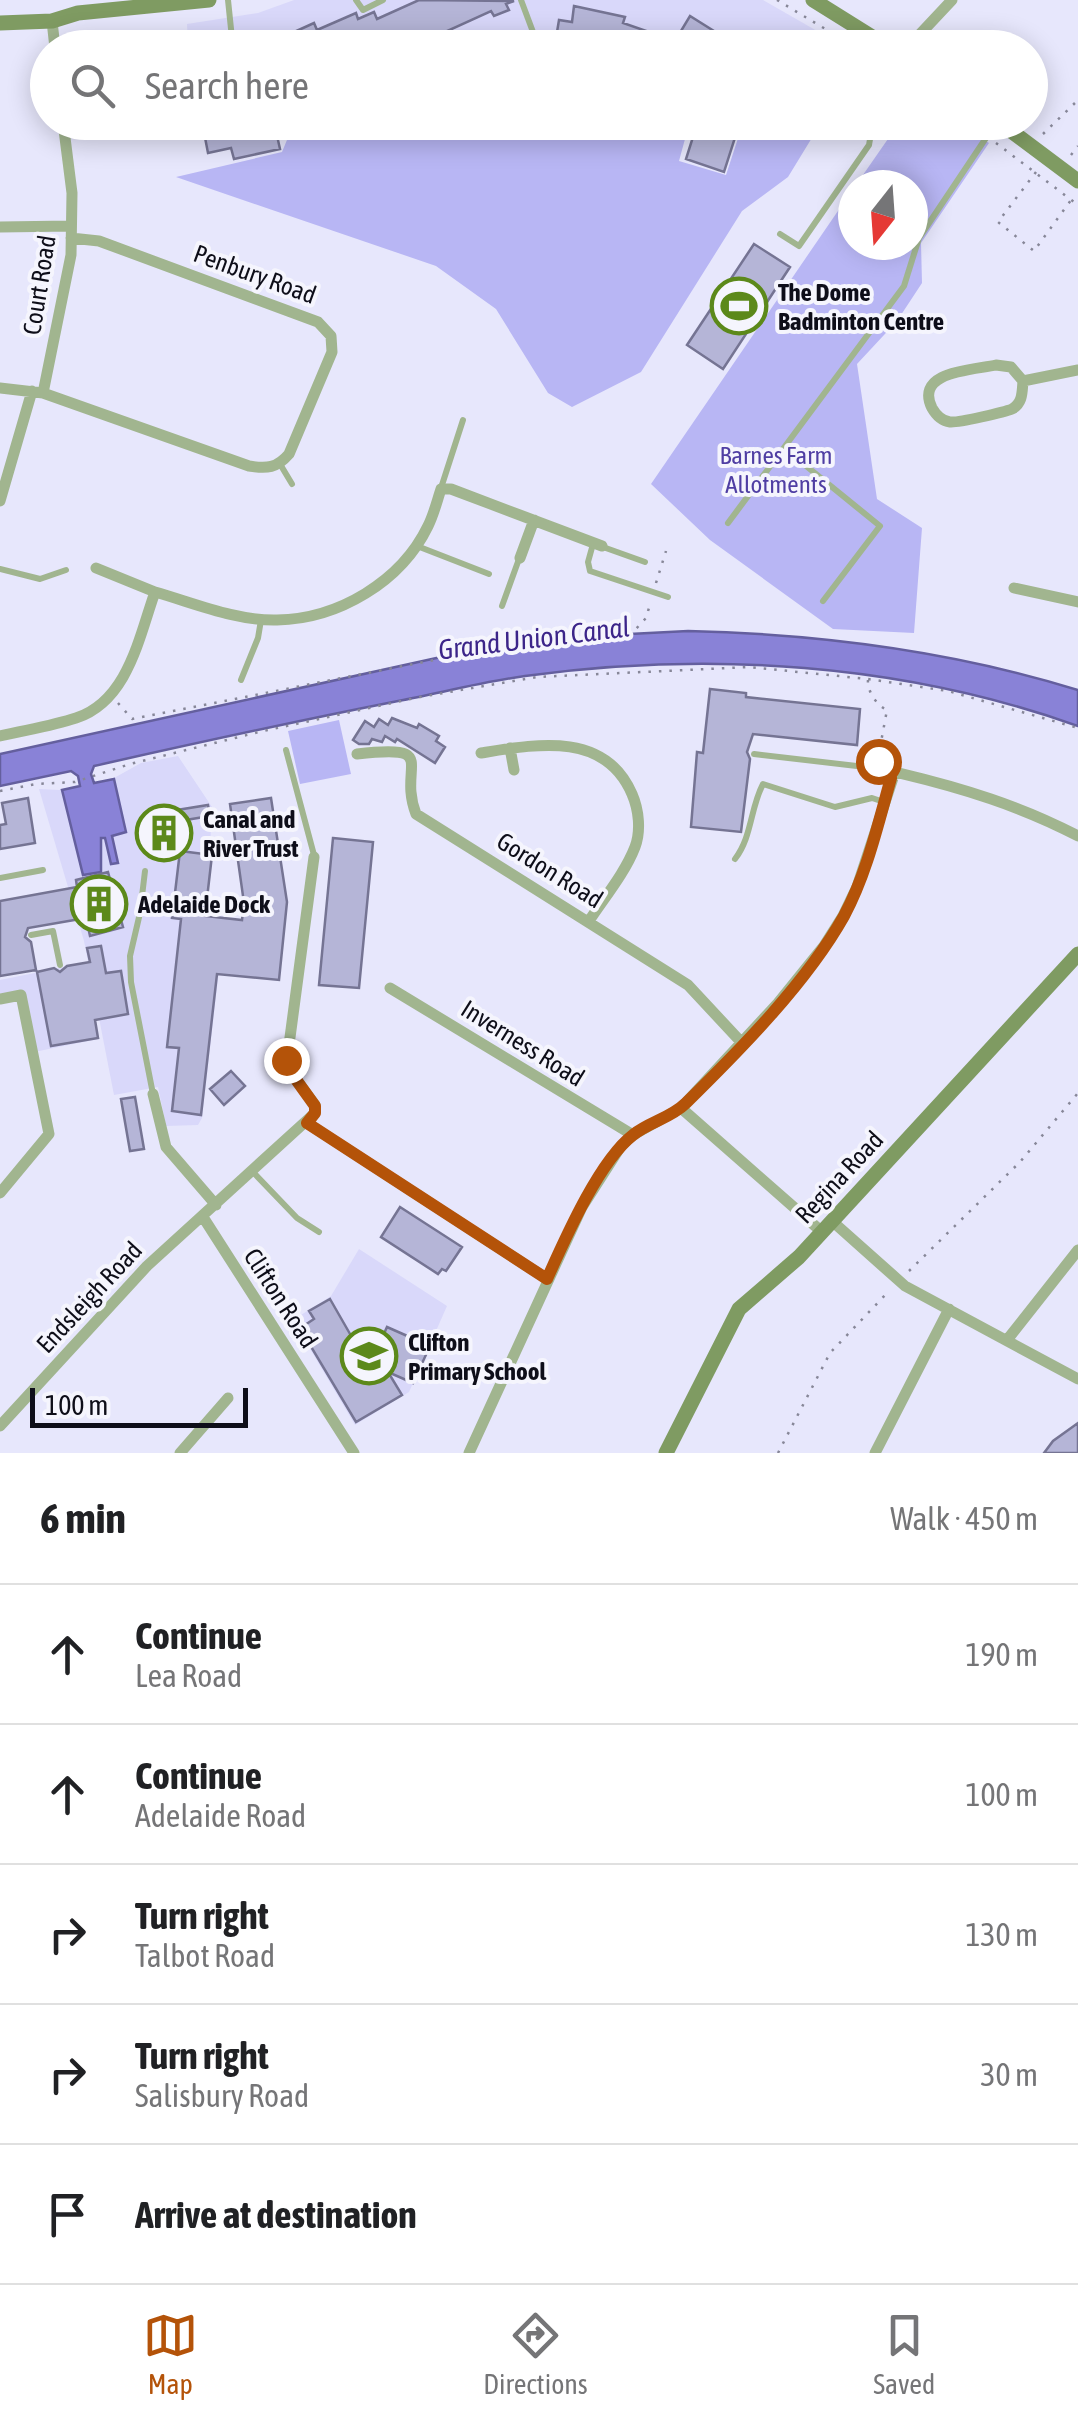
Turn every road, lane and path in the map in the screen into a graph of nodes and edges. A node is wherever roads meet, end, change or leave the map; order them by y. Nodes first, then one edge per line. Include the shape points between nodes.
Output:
1 (209, 0) edge
2 (228, 0) edge
3 (356, 0) edge
4 (383, 0) edge
5 (521, 0) edge
6 (777, 0) edge
7 (813, 0) edge
8 (952, 0) edge
9 (79, 6) edge
10 (52, 21) junction
11 (0, 23) edge
12 (53, 30) edge
13 (232, 30) edge
14 (532, 30) edge
15 (827, 30) edge
16 (861, 30) edge
17 (924, 30) edge
18 (1078, 100) edge
19 (1048, 129) edge
20 (66, 140) edge
21 (870, 140) edge
22 (986, 140) edge
23 (992, 140) edge
24 (1023, 140) edge
25 (1037, 140) edge
26 (1031, 146) junction
27 (1035, 174) junction
28 (1078, 181) edge
29 (1078, 190) edge
30 (1071, 200) junction
31 (1078, 205) edge
32 (0, 227) edge
33 (71, 232) junction
34 (780, 234) dead end
35 (1078, 370) edge
36 (1023, 382) junction
37 (0, 388) edge
38 (38, 392) junction
39 (463, 420) dead end
40 (784, 448) junction
41 (280, 464) junction
42 (292, 484) dead end
43 (441, 489) junction
44 (0, 501) edge
45 (534, 520) junction
46 (728, 523) dead end
47 (598, 544) junction
48 (416, 546) junction
49 (666, 551) dead end
50 (520, 558) joint
51 (646, 562) dead end
52 (96, 568) dead end
53 (0, 570) edge
54 (66, 570) dead end
55 (488, 574) dead end
56 (1014, 588) dead end
57 (155, 592) junction
58 (654, 592) junction
59 (668, 597) dead end
60 (823, 601) dead end
61 (1078, 602) edge
62 (502, 606) dead end
63 (261, 618) junction
64 (868, 678) junction
65 (241, 680) dead end
66 (112, 696) junction
67 (1078, 728) edge
68 (0, 736) edge
69 (510, 748) junction
70 (286, 750) dead end
71 (482, 753) dead end
72 (357, 754) dead end
73 (754, 754) dead end
74 (514, 770) dead end
75 (893, 776) junction
76 (0, 791) edge
77 (884, 802) junction
78 (1078, 836) edge
79 (314, 856) joint
80 (735, 859) dead end
81 (43, 870) dead end
82 (145, 871) dead end
83 (0, 878) edge
84 (589, 921) junction
85 (31, 935) dead end
86 (1078, 954) edge
87 (60, 965) dead end
88 (390, 988) dead end
89 (0, 999) edge
90 (742, 1044) junction
91 (1078, 1093) edge
92 (154, 1094) joint
93 (681, 1108) junction
94 (307, 1123) junction
95 (633, 1135) junction
96 (253, 1172) junction
97 (0, 1193) edge
98 (216, 1205) junction
99 (203, 1218) junction
100 (827, 1227) junction
101 (319, 1232) dead end
102 (1078, 1250) edge
103 (547, 1279) junction
104 (899, 1281) junction
105 (949, 1309) junction
106 (1007, 1340) junction
107 (1078, 1379) edge
108 (228, 1398) dead end
109 (0, 1426) edge
110 (180, 1453) edge
111 (354, 1453) edge
112 (470, 1453) edge
113 (666, 1453) edge
114 (778, 1453) edge
115 (875, 1453) edge

1 - 9 street
2 - 13 lane
3 - 4 lane via 363,10
5 - 14 lane
6 - 15 path
7 - 16 street
8 - 17 street
9 - 10 street
10 - 11 street
10 - 12 street
18 - 19 path
20 - 33 street, Court Road
21 - 34 lane via 799,246
22 - 40 lane via 919,238 904,286
23 - 27 path
24 - 26 street
25 - 26 path
26 - 28 street
27 - 30 path
27 - 30 path via 998,222 1034,251
29 - 30 path
30 - 31 path
32 - 33 street
33 - 38 street, Court Road
33 - 41 street, Penbury Road via 318,322 331,336 332,352
35 - 36 street
36 - 36 street via 1022,398 1012,408 950,422 929,401 939,376 1011,366
37 - 38 street
38 - 41 street via 249,466
38 - 44 street, Court Road
39 - 43 lane
40 - 46 lane
40 - 60 lane via 880,526
41 - 42 lane
43 - 45 street
43 - 48 street
45 - 47 street
45 - 50 street
47 - 51 lane
47 - 58 lane via 590,571
48 - 55 lane
48 - 63 street via 382,583 348,604 315,616
49 - 58 path
50 - 62 lane
52 - 57 street
53 - 54 lane via 40,578
56 - 61 street
57 - 63 street
57 - 66 street
58 - 59 lane
58 - 66 path via 634,632 562,635 132,719
63 - 65 lane
64 - 67 path via 948,691
64 - 75 path via 868,688 887,710 878,761
64 - 76 path via 750,668 536,677 259,732 76,782
66 - 68 street via 80,718
69 - 71 street
69 - 74 street
69 - 84 street via 576,746 613,764 626,780 636,803 636,846
70 - 79 lane
72 - 84 street, Gordon Road via 407,753 414,762 416,814
73 - 75 lane
75 - 77 street
75 - 78 street via 1006,802
77 - 80 lane via 872,798 835,807 763,784 746,846
77 - 90 street via 843,916
79 - 94 street, Endsleigh Road via 286,1060 315,1106
81 - 83 lane
82 - 92 lane via 130,956
84 - 90 street, Gordon Road via 688,985
85 - 87 lane via 54,931
86 - 100 street, Regina Road
88 - 95 street, Inverness Road
89 - 97 street via 22,995 49,1134
90 - 93 street
91 - 104 path via 1020,1162
92 - 98 street via 166,1147
93 - 95 street
93 - 100 street
94 - 96 street, Endsleigh Road
94 - 103 street
95 - 103 street via 582,1207
96 - 98 street, Endsleigh Road
96 - 101 lane
98 - 99 street, Endsleigh Road
99 - 109 street, Endsleigh Road via 147,1266
99 - 111 street, Clifton Road
100 - 104 street
100 - 113 street, Regina Road via 730,1322
102 - 106 street
103 - 112 street
104 - 105 street
104 - 114 path via 830,1354
105 - 106 street
105 - 115 street
106 - 107 street
108 - 110 street

